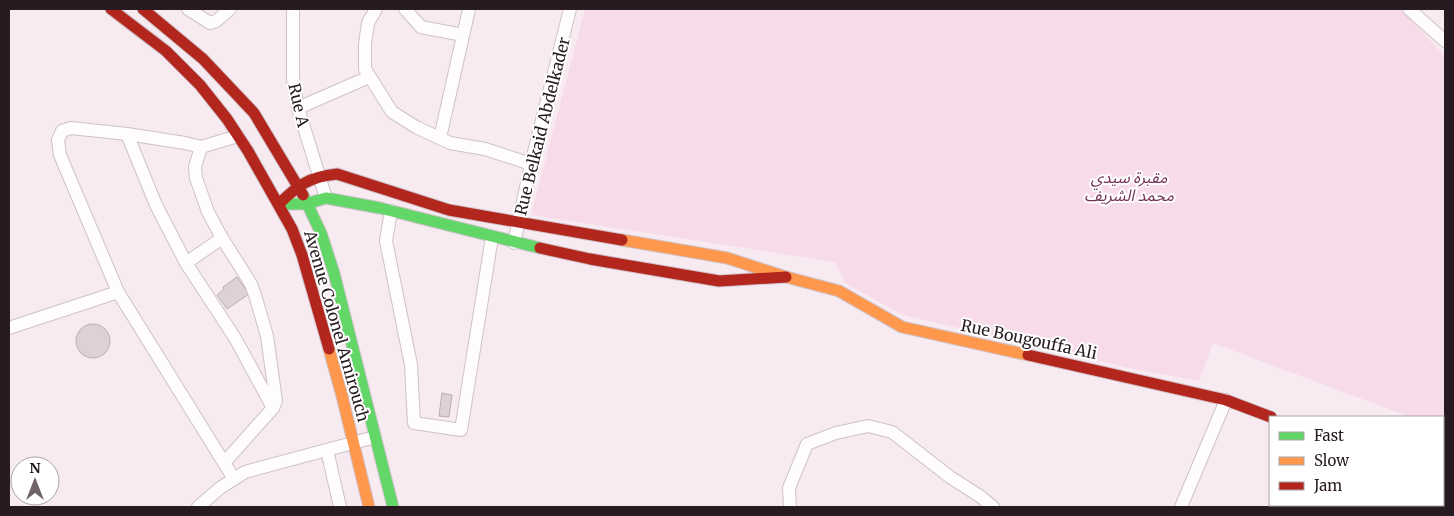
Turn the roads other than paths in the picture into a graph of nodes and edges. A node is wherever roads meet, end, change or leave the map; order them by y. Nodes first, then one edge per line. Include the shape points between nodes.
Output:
1 (111, 9) edge
2 (143, 9) edge
3 (188, 9) edge
4 (230, 9) edge
5 (293, 9) edge
6 (376, 9) edge
7 (405, 9) edge
8 (469, 9) edge
9 (570, 9) edge
10 (1410, 9) edge
11 (463, 34) junction
12 (1445, 41) edge
13 (369, 77) junction
14 (298, 108) junction
15 (127, 134) junction
16 (238, 136) junction
17 (440, 138) junction
18 (201, 147) junction
19 (531, 164) junction
20 (318, 175) junction
21 (298, 185) junction
22 (326, 198) junction
23 (279, 204) junction
24 (306, 204) junction
25 (390, 211) junction
26 (518, 223) junction
27 (492, 237) junction
28 (222, 238) junction
29 (514, 243) junction
30 (186, 263) junction
31 (786, 278) junction
32 (118, 292) junction
33 (9, 328) edge
34 (1226, 400) junction
35 (273, 408) junction
36 (1269, 416) edge
37 (375, 437) junction
38 (354, 443) junction
39 (327, 450) junction
40 (224, 463) junction
41 (234, 479) junction
42 (198, 507) edge
43 (340, 507) edge
44 (369, 507) edge
45 (393, 507) edge
46 (790, 507) edge
47 (993, 507) edge
48 (1181, 507) edge

1 - 16 street, Avenue Colonel Amirouch via 166,51 200,85
2 - 21 street, Avenue Colonel Amirouch via 203,59 249,107
3 - 4 street via 210,23
5 - 14 street, Rue A via 293,79
6 - 13 street via 368,23 365,44
7 - 11 street via 421,27
8 - 11 street
9 - 19 street, Rue Belkaid Abdelkader
10 - 12 street
11 - 17 street
13 - 14 street
13 - 17 street via 392,112
14 - 20 street, Rue A
15 - 18 street
15 - 30 street via 156,204
15 - 32 street via 71,128 62,131 58,140 60,155
16 - 18 street
16 - 23 street, Avenue Colonel Amirouch
17 - 19 street
18 - 28 street via 195,167 196,178 208,212
19 - 26 street, Rue Belkaid Abdelkader
20 - 21 street
20 - 22 street, Rue A
20 - 26 street via 337,174 449,210
21 - 23 street
21 - 24 street, Avenue Colonel Amirouch
22 - 24 street
22 - 25 street
23 - 24 street
23 - 38 street, Avenue Colonel Amirouch via 302,254
24 - 37 street, Avenue Colonel Amirouch via 334,273
25 - 27 street
25 - 27 street via 386,241 411,365 414,423 461,430
26 - 29 street, Rue Belkaid Abdelkader
26 - 31 street via 727,258
27 - 29 street
28 - 30 street
28 - 35 street via 255,295 268,345 276,401
29 - 31 street via 719,281
30 - 35 street via 235,338
31 - 34 street, Rue Bougouffa Ali via 840,291 902,327
32 - 33 street
32 - 40 street
34 - 36 street, Rue Bougouffa Ali
34 - 48 street
35 - 40 street
37 - 38 street
37 - 45 street, Avenue Colonel Amirouch
38 - 39 street
38 - 44 street, Avenue Colonel Amirouch
39 - 41 street via 244,472
39 - 43 street
40 - 41 street
41 - 42 street
46 - 47 street via 789,488 807,444 868,426 892,432

